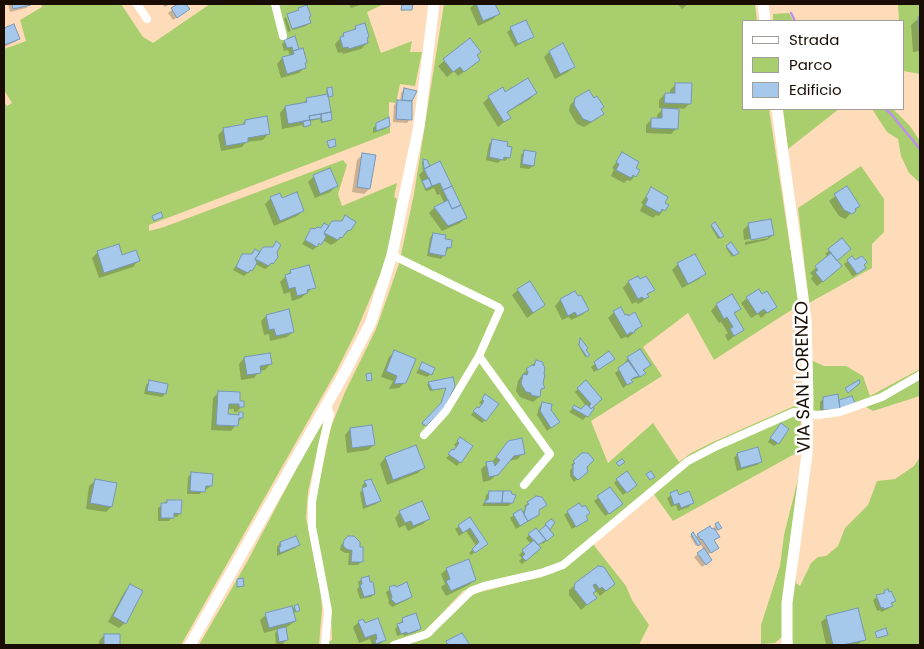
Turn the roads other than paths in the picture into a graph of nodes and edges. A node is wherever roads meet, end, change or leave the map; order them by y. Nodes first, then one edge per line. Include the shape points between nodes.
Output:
1 (137, 4) edge
2 (275, 4) edge
3 (434, 4) edge
4 (763, 4) edge
5 (146, 19) dead end
6 (766, 20) edge
7 (282, 36) dead end
8 (777, 110) edge
9 (392, 255) junction
10 (479, 356) junction
11 (920, 375) edge
12 (326, 404) junction
13 (807, 412) junction
14 (424, 435) dead end
15 (524, 485) dead end
16 (190, 645) edge
17 (325, 645) edge
18 (394, 645) edge
19 (787, 645) edge

1 - 5 street
2 - 7 street
3 - 9 street via 419,126
4 - 6 street
8 - 13 street, VIA SAN LORENZO via 806,320
9 - 10 street via 500,309
9 - 12 street via 371,322
10 - 14 street via 446,411
10 - 15 street via 550,454
11 - 13 street via 882,397 840,412 818,415
12 - 16 street
12 - 17 street via 330,414 312,502 312,527 328,611
13 - 18 street via 794,412 688,461 563,565 471,591 427,634
13 - 19 street, VIA SAN LORENZO via 807,454 787,603

